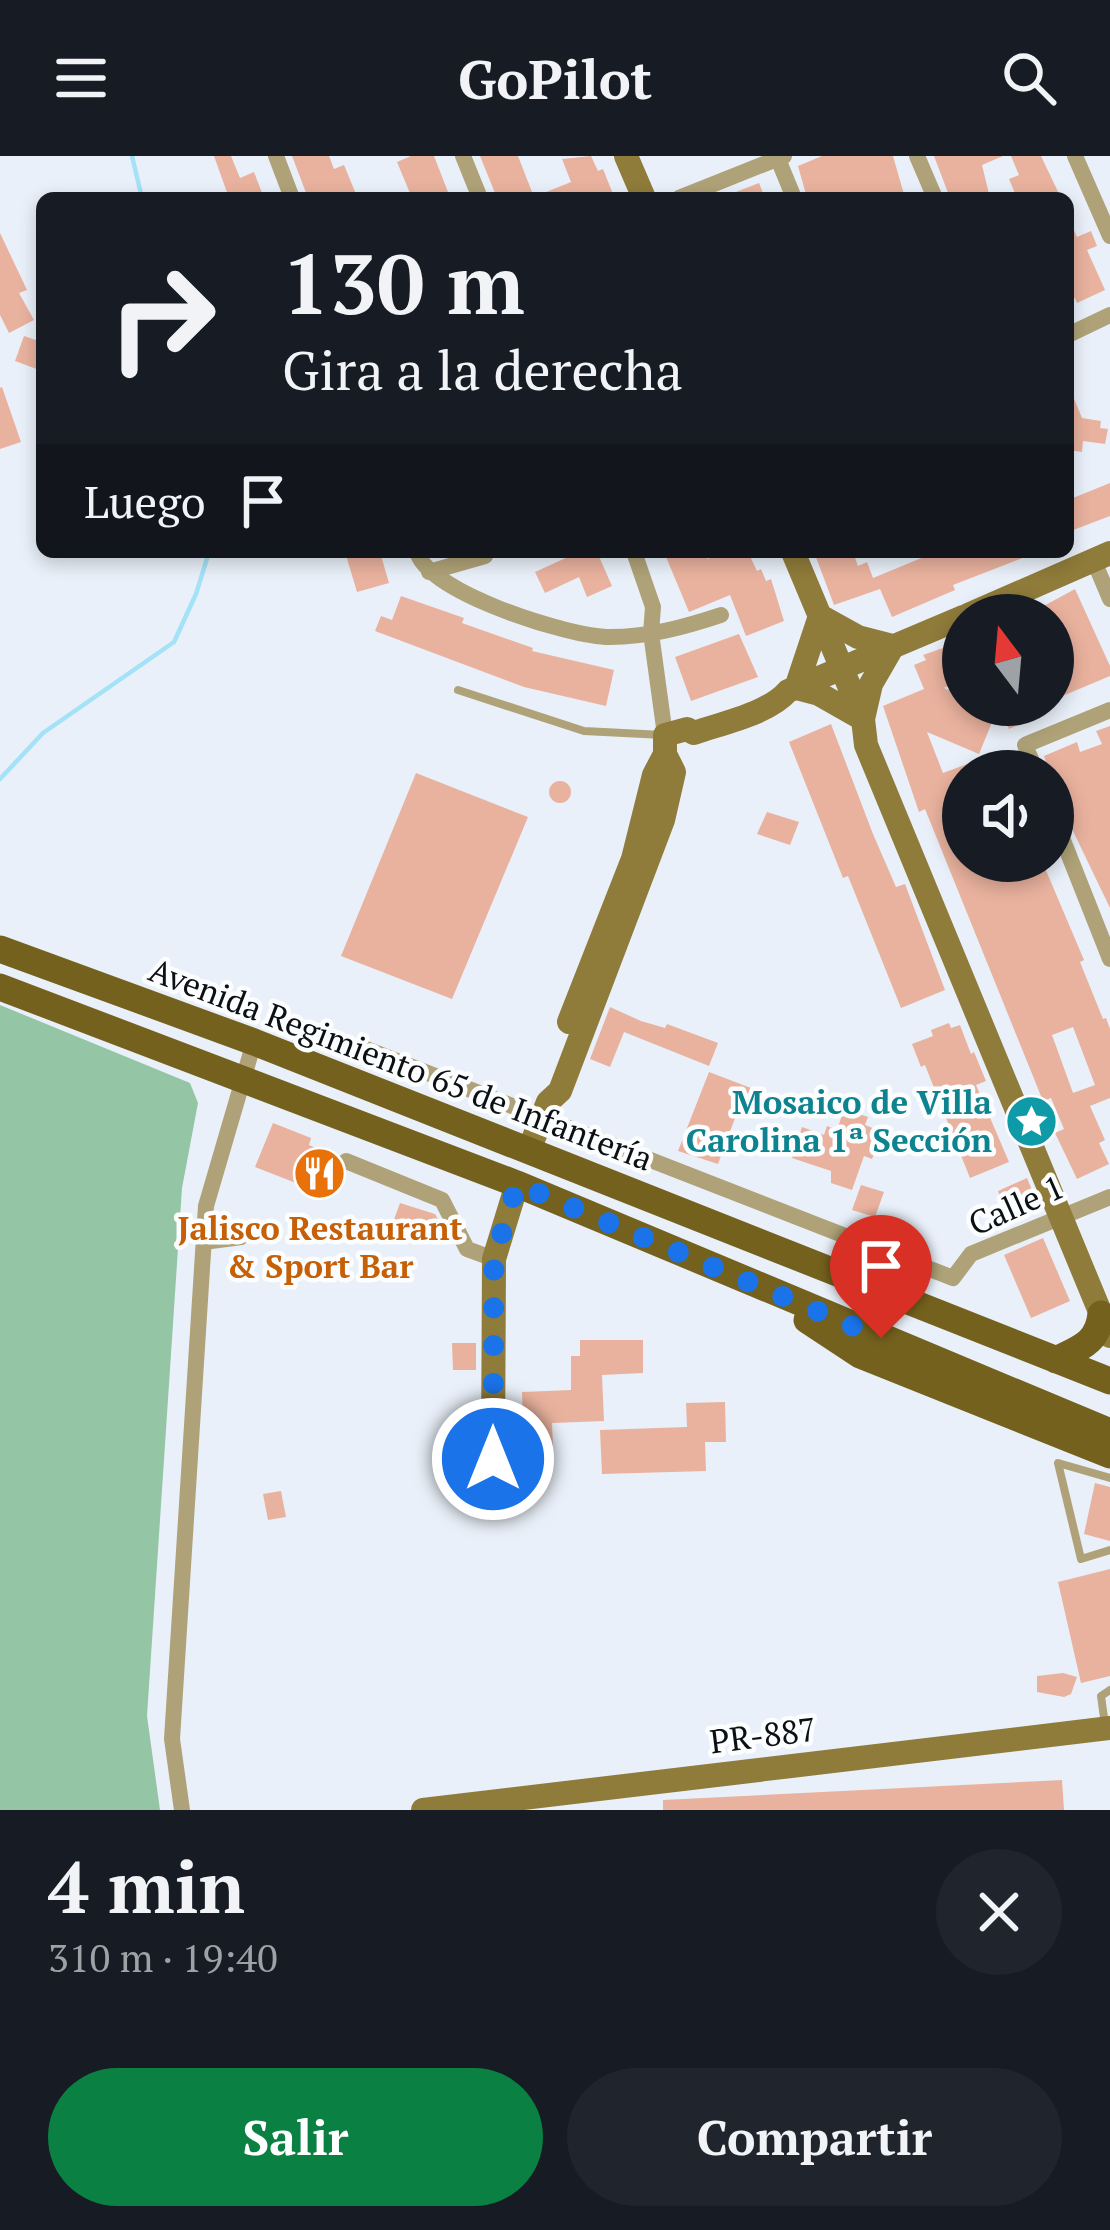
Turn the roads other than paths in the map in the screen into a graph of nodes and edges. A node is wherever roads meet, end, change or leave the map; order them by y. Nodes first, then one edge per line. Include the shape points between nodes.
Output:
1 (276, 156) edge
2 (463, 156) edge
3 (626, 156) edge
4 (917, 156) edge
5 (1075, 156) edge
6 (781, 157) edge
7 (290, 192) edge
8 (478, 192) edge
9 (641, 192) edge
10 (694, 192) edge
11 (792, 192) edge
12 (932, 192) edge
13 (1110, 236) edge
14 (1110, 315) edge
15 (1074, 331) edge
16 (1102, 557) edge
17 (421, 558) edge
18 (478, 558) edge
19 (636, 558) edge
20 (796, 558) edge
21 (430, 572) junction
22 (1017, 594) edge
23 (1110, 599) edge
24 (721, 615) dead end
25 (820, 616) junction
26 (942, 626) edge
27 (651, 633) junction
28 (892, 646) junction
29 (842, 668) junction
30 (792, 689) junction
31 (458, 690) dead end
32 (1110, 710) edge
33 (865, 724) junction
34 (672, 740) junction
35 (1027, 750) edge
36 (1074, 868) edge
37 (0, 949) edge
38 (1110, 959) edge
39 (0, 987) edge
40 (254, 1042) junction
41 (361, 1047) dead end
42 (241, 1077) junction
43 (545, 1111) junction
44 (529, 1150) junction
45 (346, 1161) dead end
46 (517, 1184) junction
47 (1110, 1197) edge
48 (1068, 1215) junction
49 (242, 1241) dead end
50 (203, 1246) junction
51 (494, 1259) junction
52 (764, 1290) junction
53 (1107, 1315) edge
54 (1056, 1360) junction
55 (1110, 1381) edge
56 (1110, 1432) edge
57 (1110, 1454) edge
58 (493, 1459) dead end
59 (1110, 1478) edge
60 (1110, 1550) edge
61 (1110, 1690) edge
62 (1108, 1728) edge
63 (576, 1800) edge
64 (505, 1805) edge
65 (182, 1810) edge
66 (423, 1810) edge

1 - 7 street
2 - 8 street
3 - 9 street
4 - 12 street
5 - 13 street
6 - 10 street
6 - 11 street
14 - 15 street
16 - 22 street
16 - 23 street
17 - 21 street
18 - 21 street
19 - 27 street via 652,607
20 - 25 street
21 - 27 street via 556,628 609,637
24 - 27 street
25 - 28 street
25 - 29 street
25 - 30 street
26 - 28 street
27 - 34 street
28 - 29 street
28 - 33 street via 871,684
29 - 30 street
29 - 33 street
30 - 33 street via 819,694
30 - 34 street via 777,685 757,701 691,718
31 - 34 lane via 584,731
32 - 35 street
33 - 48 street via 866,745
34 - 43 street via 654,775 628,894 569,1045 560,1091
36 - 38 street
37 - 40 main road, Avenida Regimiento 65 de Infantería
39 - 42 main road
40 - 42 street
40 - 44 main road, Avenida Regimiento 65 de Infantería
41 - 43 street
42 - 46 main road
42 - 50 street
43 - 44 street
43 - 48 street, Calle 1 via 953,1278 971,1255
44 - 54 main road, Avenida Regimiento 65 de Infantería
45 - 51 street via 442,1200 467,1250
46 - 51 street
46 - 52 main road
47 - 48 street, Calle 1
48 - 53 street
49 - 50 lane
50 - 65 street via 172,1739
51 - 58 street
52 - 56 main road
52 - 57 main road via 860,1354
53 - 54 main road via 1088,1344
54 - 55 main road, Avenida Regimiento 65 de Infantería
59 - 60 lane via 1058,1463 1081,1559
61 - 62 lane via 1101,1696
62 - 63 street, PR-887
63 - 64 street, PR-887
64 - 66 street, PR-887

